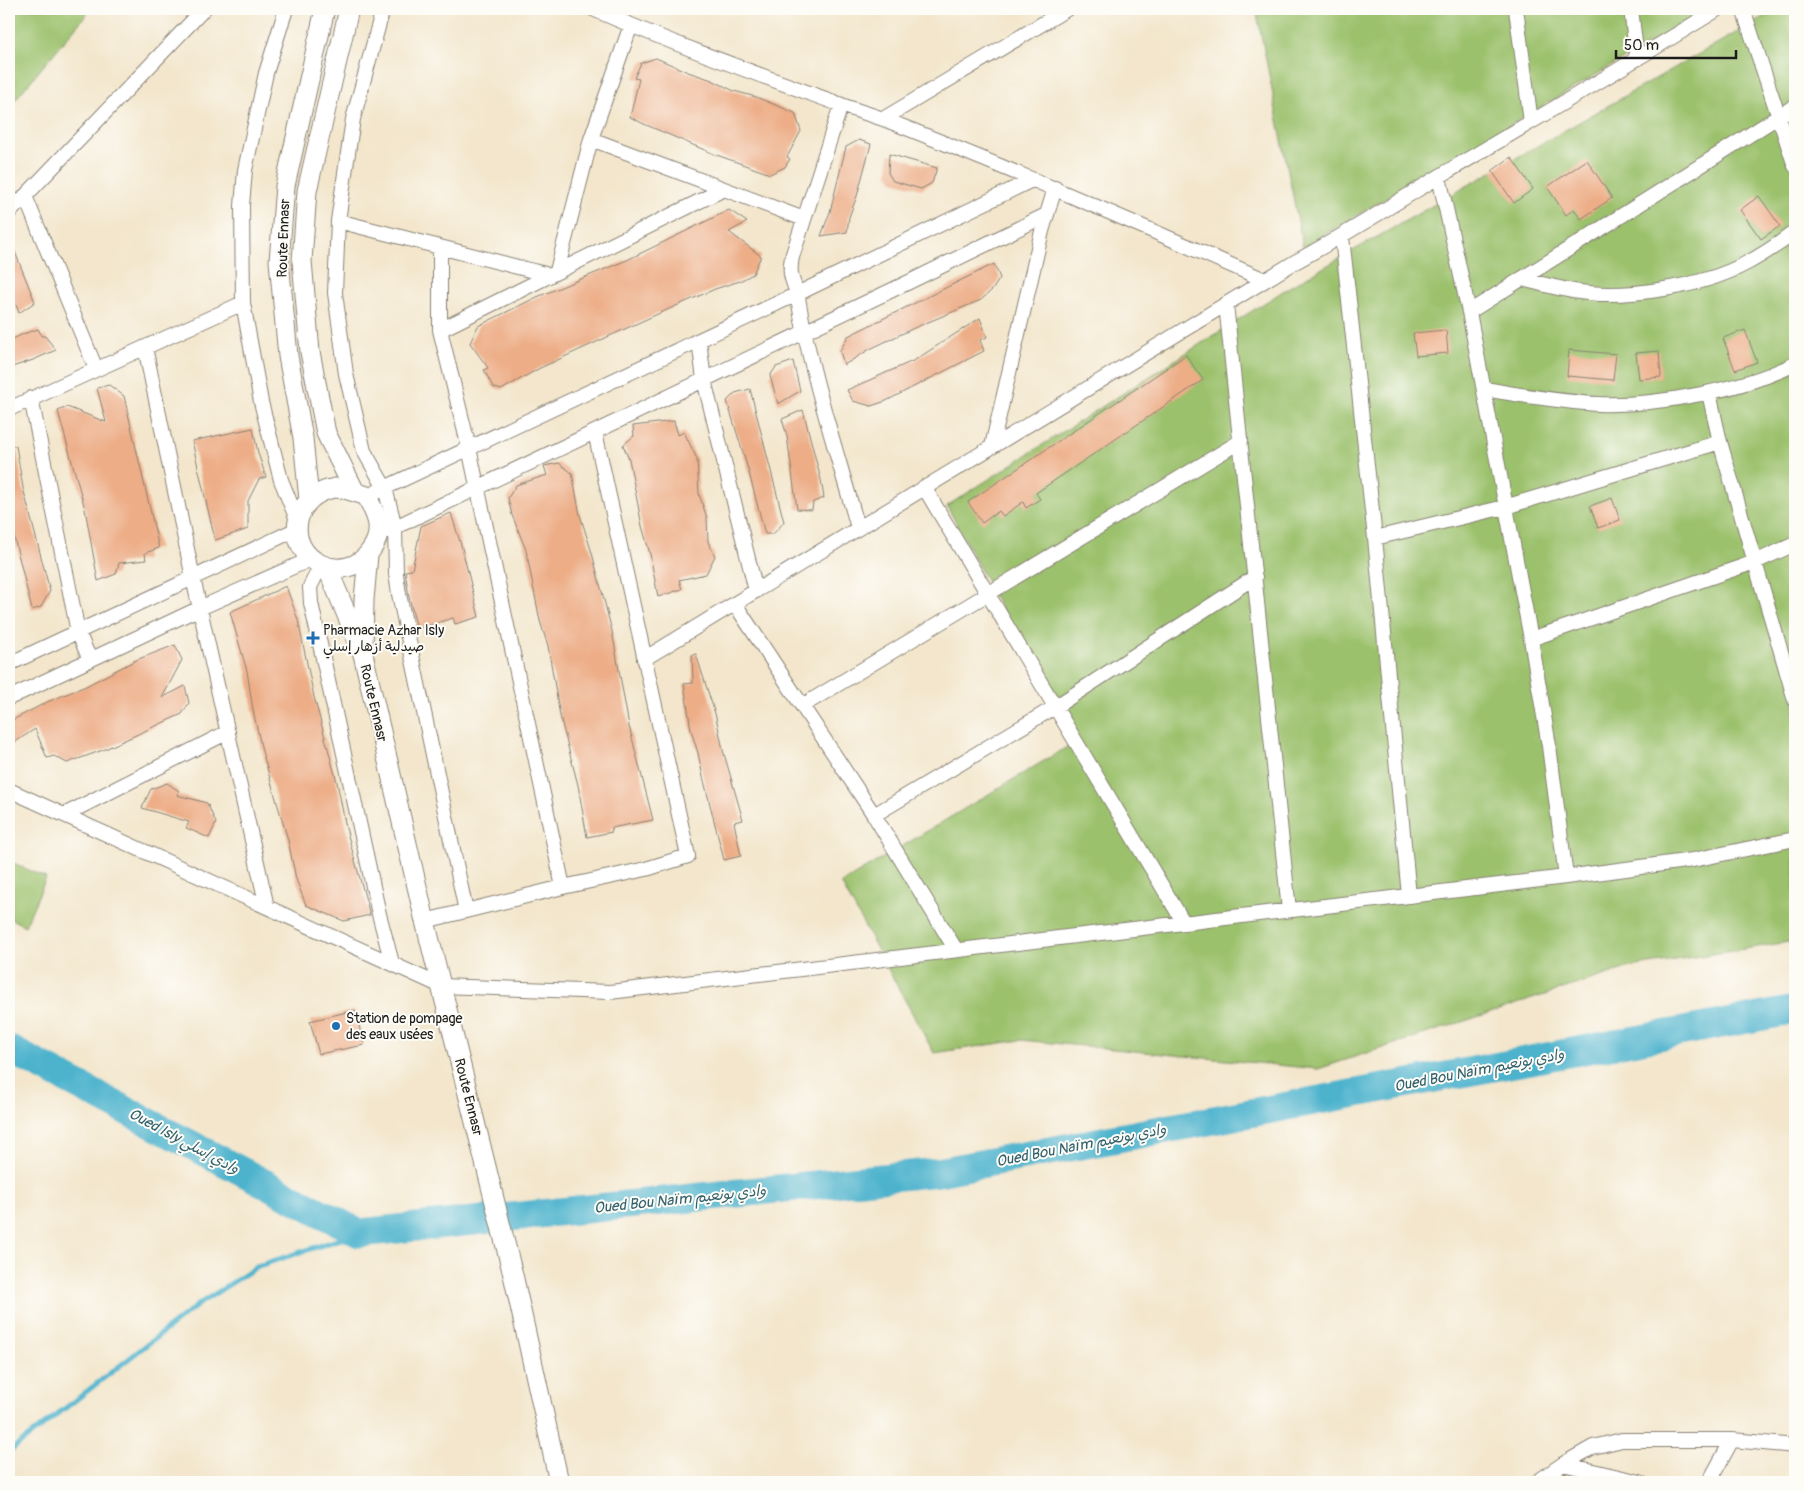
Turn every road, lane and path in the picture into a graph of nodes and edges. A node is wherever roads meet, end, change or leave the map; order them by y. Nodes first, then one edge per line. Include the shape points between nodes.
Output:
1 (204, 9) edge
2 (286, 9) edge
3 (325, 9) edge
4 (350, 9) edge
5 (383, 9) edge
6 (593, 9) edge
7 (1067, 9) edge
8 (1516, 9) edge
9 (1631, 9) edge
10 (1718, 9) edge
11 (1744, 9) edge
12 (631, 26) junction
13 (1637, 59) junction
14 (841, 105) junction
15 (1795, 106) edge
16 (1780, 116) junction
17 (884, 119) junction
18 (1531, 122) junction
19 (591, 139) junction
20 (1795, 166) edge
21 (1439, 177) junction
22 (1032, 180) junction
23 (1055, 188) junction
24 (724, 189) junction
25 (25, 196) junction
26 (9, 213) edge
27 (1046, 215) junction
28 (804, 218) junction
29 (338, 221) junction
30 (1795, 232) edge
31 (1342, 237) junction
32 (440, 248) junction
33 (553, 273) junction
34 (1521, 279) junction
35 (1265, 280) junction
36 (797, 294) junction
37 (243, 304) junction
38 (1226, 304) junction
39 (1469, 312) junction
40 (440, 330) junction
41 (803, 333) junction
42 (699, 340) junction
43 (145, 347) junction
44 (1795, 364) edge
45 (96, 369) junction
46 (704, 380) junction
47 (1484, 389) junction
48 (1709, 393) junction
49 (31, 398) junction
50 (9, 409) edge
51 (595, 432) junction
52 (1240, 441) junction
53 (1720, 442) junction
54 (992, 446) junction
55 (470, 448) junction
56 (924, 487) junction
57 (385, 488) junction
58 (477, 488) junction
59 (361, 494) junction
60 (309, 500) junction
61 (1505, 507) junction
62 (298, 526) junction
63 (395, 527) junction
64 (858, 528) junction
65 (377, 535) junction
66 (1375, 538) junction
67 (1795, 544) edge
68 (368, 555) junction
69 (1755, 562) junction
70 (320, 564) junction
71 (1255, 577) junction
72 (193, 578) junction
73 (756, 590) junction
74 (988, 593) junction
75 (734, 604) junction
76 (200, 608) junction
77 (78, 632) junction
78 (1531, 639) junction
79 (363, 654) junction
80 (644, 659) junction
81 (90, 660) junction
82 (9, 664) edge
83 (9, 698) edge
84 (1795, 700) edge
85 (802, 706) junction
86 (1055, 707) junction
87 (228, 732) junction
88 (9, 790) edge
89 (64, 815) junction
90 (874, 815) junction
91 (1795, 839) edge
92 (1566, 877) junction
93 (563, 887) junction
94 (1409, 896) junction
95 (267, 907) junction
96 (1290, 910) junction
97 (466, 911) junction
98 (424, 921) junction
99 (1184, 923) junction
100 (956, 950) junction
101 (392, 964) junction
102 (441, 986) junction
103 (1732, 1440) junction
104 (1795, 1446) edge
105 (1563, 1464) junction
106 (559, 1482) edge
107 (1537, 1482) edge
108 (1640, 1482) edge
109 (1709, 1482) edge

1 - 25 street
2 - 37 street via 266,73 245,170
3 - 60 main road, Route Ennasr via 285,186 279,262 288,356 303,438
4 - 59 main road, Route Ennasr via 307,190 302,261 310,352 326,433
5 - 29 street via 353,119
6 - 12 street
7 - 17 street
8 - 18 street
9 - 13 street
10 - 13 street
11 - 16 street
12 - 14 street
12 - 19 street
13 - 18 street
14 - 17 street
14 - 28 street
15 - 16 street
16 - 20 street
16 - 34 street
17 - 22 street
18 - 21 street
19 - 24 street
19 - 33 street
21 - 31 street
21 - 39 street
22 - 23 street
22 - 36 street
23 - 27 street
23 - 35 street
24 - 28 street
24 - 33 street
25 - 26 street
25 - 45 street
27 - 41 street
27 - 54 street
28 - 36 street via 790,266
29 - 32 street
29 - 57 street via 335,293 346,374 364,450
30 - 34 street via 1720,275 1656,290 1614,294 1575,292
31 - 35 street
31 - 66 street
32 - 33 street
32 - 40 street
33 - 40 street
34 - 39 street
35 - 38 street
36 - 41 street
36 - 42 street
37 - 43 street
37 - 62 street via 261,402 281,480
38 - 52 street
38 - 54 street
39 - 47 street
40 - 55 street
41 - 46 street
41 - 64 street
42 - 46 street
42 - 55 street
43 - 45 street
43 - 72 street
44 - 48 street
45 - 49 street
46 - 51 street
46 - 73 street
47 - 48 street via 1599,404 1635,403
47 - 61 street
48 - 53 street
49 - 50 street
49 - 77 street
51 - 58 street
51 - 80 street
52 - 71 street
52 - 74 street
53 - 61 street
53 - 69 street
54 - 56 street
55 - 57 street
55 - 58 street
56 - 64 street
56 - 74 street
57 - 59 street
57 - 63 street
58 - 63 street
58 - 93 street
59 - 60 main road via 335,488
59 - 65 main road via 376,515
60 - 62 main road via 302,510
61 - 66 street
61 - 78 street
62 - 70 main road via 304,550
62 - 72 street
63 - 65 street
63 - 97 street via 399,594
64 - 73 street
65 - 68 main road
66 - 94 street
67 - 69 street
68 - 70 main road via 349,567 338,569
68 - 79 main road, Route Ennasr
69 - 78 street
69 - 84 street
70 - 76 street
70 - 79 main road, Route Ennasr
70 - 101 street via 310,587 311,603
71 - 86 street
71 - 96 street
72 - 76 street
72 - 77 street
73 - 75 street
74 - 85 street
74 - 86 street
75 - 80 street
75 - 85 street
76 - 81 street
76 - 87 street
77 - 81 street
77 - 82 street
78 - 92 street
79 - 98 main road, Route Ennasr
80 - 93 street via 688,856 646,869
81 - 83 street
85 - 90 street
86 - 90 street
86 - 99 street
87 - 89 street
87 - 95 street
88 - 89 street
89 - 95 street
90 - 100 street
91 - 92 street via 1693,860
92 - 94 street
93 - 97 street
94 - 96 street
95 - 101 street
96 - 99 street
97 - 98 street
98 - 102 main road, Route Ennasr
99 - 100 street
100 - 102 street via 610,992
101 - 102 street
102 - 106 main road, Route Ennasr via 514,1279
103 - 104 street
103 - 105 street via 1622,1440 1593,1447
103 - 109 street
105 - 107 street
105 - 108 street

